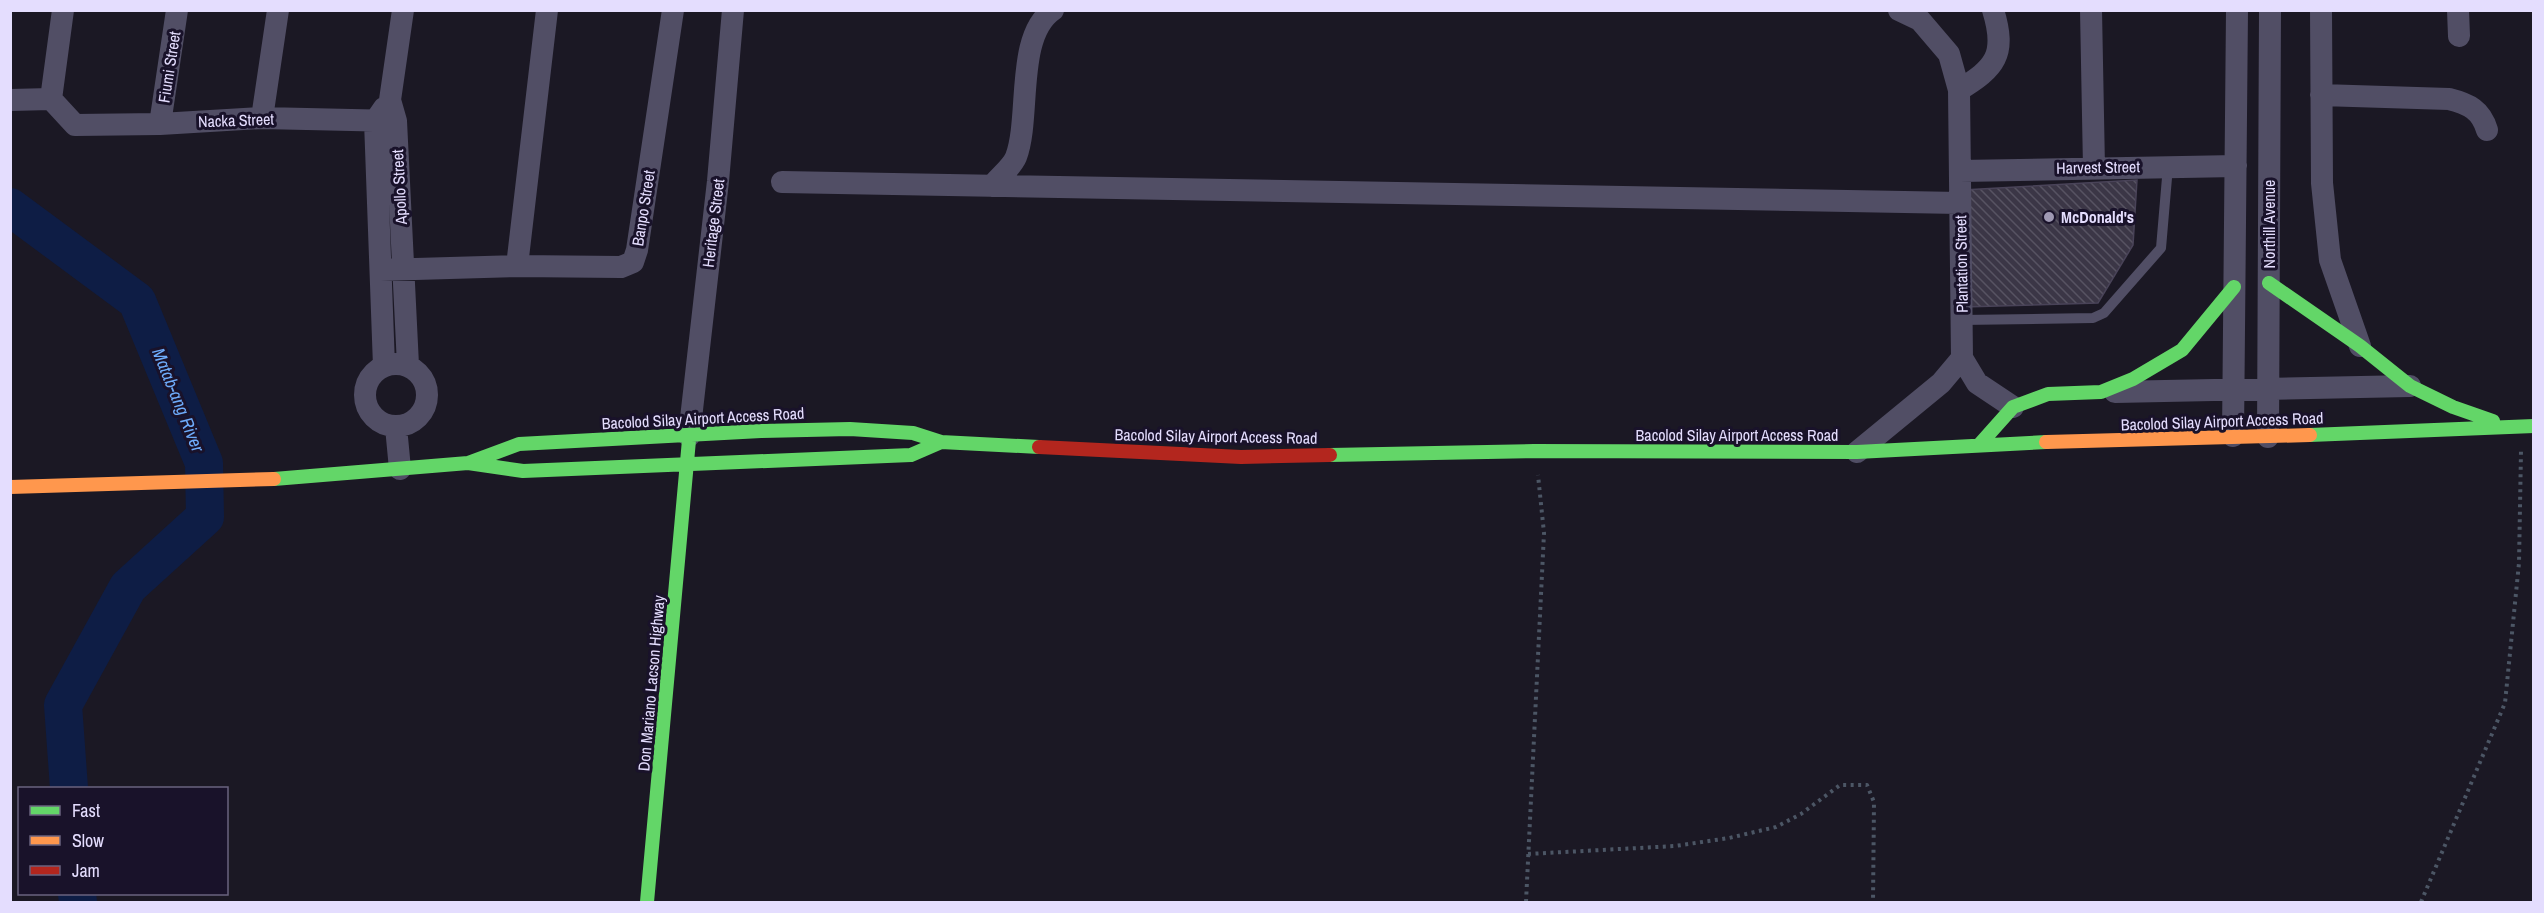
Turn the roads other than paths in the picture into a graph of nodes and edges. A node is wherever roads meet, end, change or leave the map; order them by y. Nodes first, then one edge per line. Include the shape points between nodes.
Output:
1 (63, 10) edge
2 (177, 10) edge
3 (278, 10) edge
4 (403, 10) edge
5 (547, 10) edge
6 (674, 10) edge
7 (733, 10) edge
8 (1053, 10) edge
9 (1899, 10) edge
10 (1994, 10) edge
11 (2091, 10) edge
12 (2237, 10) edge
13 (2270, 10) edge
14 (2320, 10) edge
15 (2458, 10) edge
16 (2459, 36) dead end
17 (1959, 90) junction
18 (2321, 94) junction
19 (51, 99) junction
20 (10, 100) edge
21 (387, 114) junction
22 (262, 118) junction
23 (160, 124) junction
24 (2487, 130) dead end
25 (2168, 166) junction
26 (2236, 166) junction
27 (2094, 168) junction
28 (1960, 171) junction
29 (782, 182) dead end
30 (992, 186) junction
31 (1960, 203) junction
32 (517, 266) junction
33 (381, 270) junction
34 (404, 270) junction
35 (2269, 283) junction
36 (2234, 287) junction
37 (1961, 320) junction
38 (2360, 346) junction
39 (1962, 358) junction
40 (408, 365) junction
41 (384, 366) junction
42 (2410, 386) junction
43 (2233, 389) junction
44 (2268, 389) junction
45 (2101, 392) junction
46 (2013, 407) junction
47 (396, 427) junction
48 (2521, 427) edge
49 (689, 436) junction
50 (2233, 436) junction
51 (2268, 437) junction
52 (941, 442) junction
53 (1980, 444) junction
54 (1857, 452) junction
55 (468, 463) junction
56 (686, 466) junction
57 (400, 469) junction
58 (10, 487) edge
59 (647, 903) edge

1 - 19 street
2 - 23 street, Fiumi Street
3 - 22 street
4 - 21 street, Apollo Street
5 - 32 street
6 - 32 street, Banpo Street via 633,262 621,267
7 - 49 street, Heritage Street
8 - 30 street via 1032,39 1015,160
9 - 17 street, Plantation Street via 1920,20 1949,54
10 - 17 street via 1998,25 1997,57 1987,73
11 - 27 street
12 - 26 street, Northill Avenue
13 - 35 street, Northill Avenue
14 - 18 street
15 - 16 street
17 - 28 street, Plantation Street
18 - 24 street via 2449,99 2477,111
18 - 38 street via 2322,183 2330,260
19 - 20 street
19 - 23 street, Nacka Street via 75,125
21 - 22 street, Nacka Street
21 - 33 street
21 - 34 street, Apollo Street
22 - 23 street, Nacka Street
25 - 26 street, Harvest Street
25 - 27 street, Harvest Street
25 - 37 lane via 2161,248 2104,313 2093,318
26 - 36 street, Northill Avenue
27 - 28 street, Harvest Street
28 - 31 street, Plantation Street
29 - 30 street
30 - 31 street
31 - 37 street, Plantation Street
32 - 34 street, Banpo Street
33 - 34 street, Banpo Street
33 - 41 street
34 - 40 street, Apollo Street
35 - 38 main road
35 - 44 street, Northill Avenue
36 - 43 street, Northill Avenue
36 - 45 main road via 2182,350 2133,379
37 - 39 street, Plantation Street
38 - 42 main road
39 - 46 street via 1977,383
39 - 54 street via 1941,383
40 - 41 street
40 - 47 street via 425,382 426,407 409,424
41 - 47 street via 367,382 364,395 374,417
42 - 44 street
42 - 48 main road via 2453,407
43 - 44 street
43 - 45 street
43 - 50 street, Northill Avenue
44 - 51 street, Northill Avenue
45 - 46 main road via 2048,394
46 - 53 main road
47 - 57 street
48 - 51 main road, Bacolod Silay Airport Access Road
49 - 52 main road, Bacolod Silay Airport Access Road via 850,429 913,433
49 - 55 main road, Bacolod Silay Airport Access Road via 519,444
49 - 56 main road, Don Mariano Lacson Highway
50 - 51 main road, Bacolod Silay Airport Access Road
50 - 53 main road, Bacolod Silay Airport Access Road
52 - 54 main road, Bacolod Silay Airport Access Road via 1242,457 1534,451
52 - 56 main road, Bacolod Silay Airport Access Road via 911,455
53 - 54 main road, Bacolod Silay Airport Access Road
55 - 56 main road, Bacolod Silay Airport Access Road via 523,471
55 - 57 main road, Bacolod Silay Airport Access Road
56 - 59 main road, Don Mariano Lacson Highway
57 - 58 main road, Bacolod Silay Airport Access Road via 291,478

